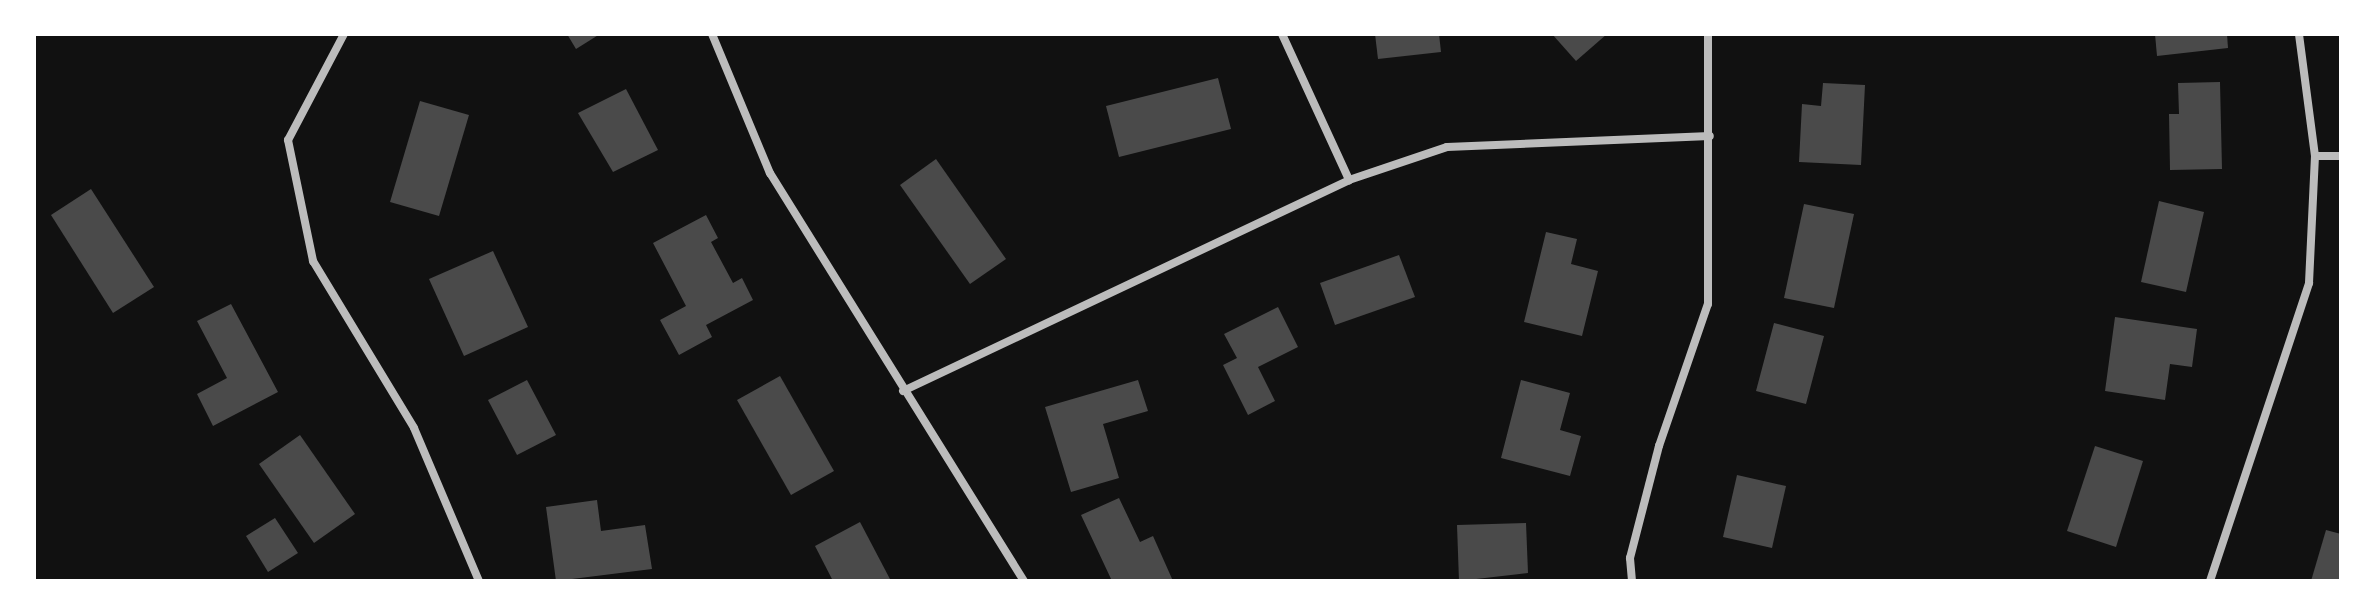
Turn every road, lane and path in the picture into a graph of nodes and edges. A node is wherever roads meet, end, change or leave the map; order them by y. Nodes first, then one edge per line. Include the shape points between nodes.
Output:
1 (344, 34) edge
2 (712, 34) edge
3 (1282, 34) edge
4 (1708, 34) edge
5 (2299, 34) edge
6 (1710, 136) junction
7 (2315, 156) junction
8 (2341, 156) edge
9 (1349, 180) junction
10 (903, 391) junction
11 (479, 581) edge
12 (1024, 581) edge
13 (1632, 581) edge
14 (2210, 581) edge

1 - 11 street via 288,140 313,261 414,428
2 - 10 street via 770,173
3 - 9 street
4 - 6 street
5 - 7 street
6 - 9 street via 1447,147
6 - 13 street via 1708,304 1659,446 1630,558
7 - 8 street
7 - 14 street via 2309,283
9 - 10 street
10 - 12 street

